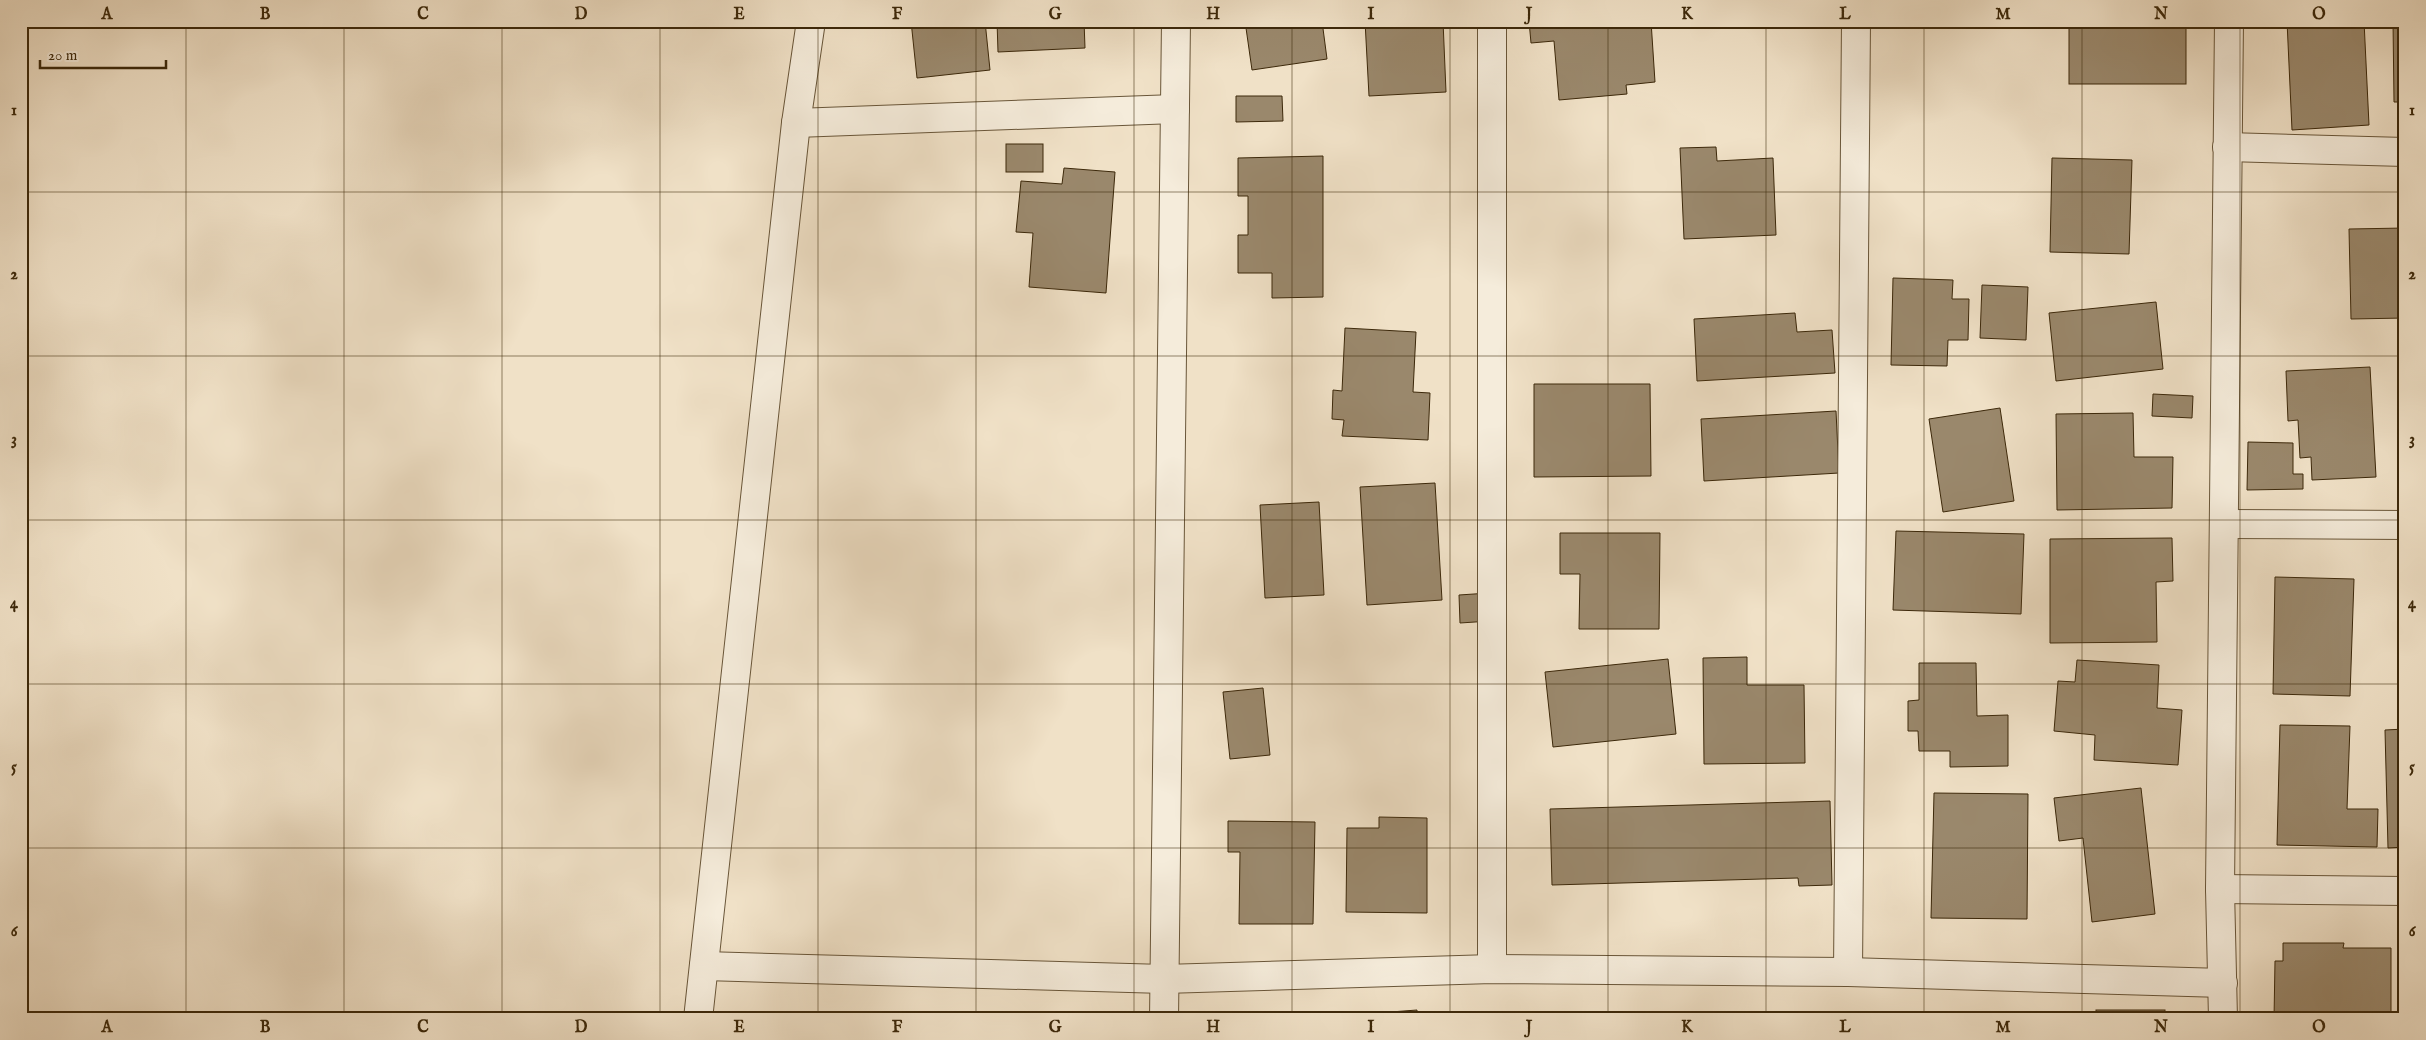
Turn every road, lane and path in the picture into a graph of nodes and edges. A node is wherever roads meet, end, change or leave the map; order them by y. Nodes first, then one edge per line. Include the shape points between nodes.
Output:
1 (1176, 21) edge
2 (1492, 21) edge
3 (1856, 21) edge
4 (2229, 21) edge
5 (807, 22) edge
6 (1175, 109) junction
7 (796, 123) junction
8 (2227, 146) junction
9 (2405, 152) edge
10 (2225, 524) junction
11 (2405, 525) edge
12 (2220, 889) junction
13 (2405, 892) edge
14 (704, 966) junction
15 (1492, 969) junction
16 (1848, 972) junction
17 (1164, 979) junction
18 (2223, 983) junction
19 (698, 1019) edge
20 (1164, 1019) edge
21 (2224, 1019) edge

1 - 6 street
2 - 15 street
3 - 16 street
4 - 8 street
5 - 7 street
6 - 7 street
6 - 17 street
7 - 14 street
8 - 9 street
8 - 10 street
10 - 11 street
10 - 12 street
12 - 13 street
12 - 18 street
14 - 17 street
14 - 19 street
15 - 16 street
15 - 17 street
16 - 18 street
17 - 20 street
18 - 21 street

